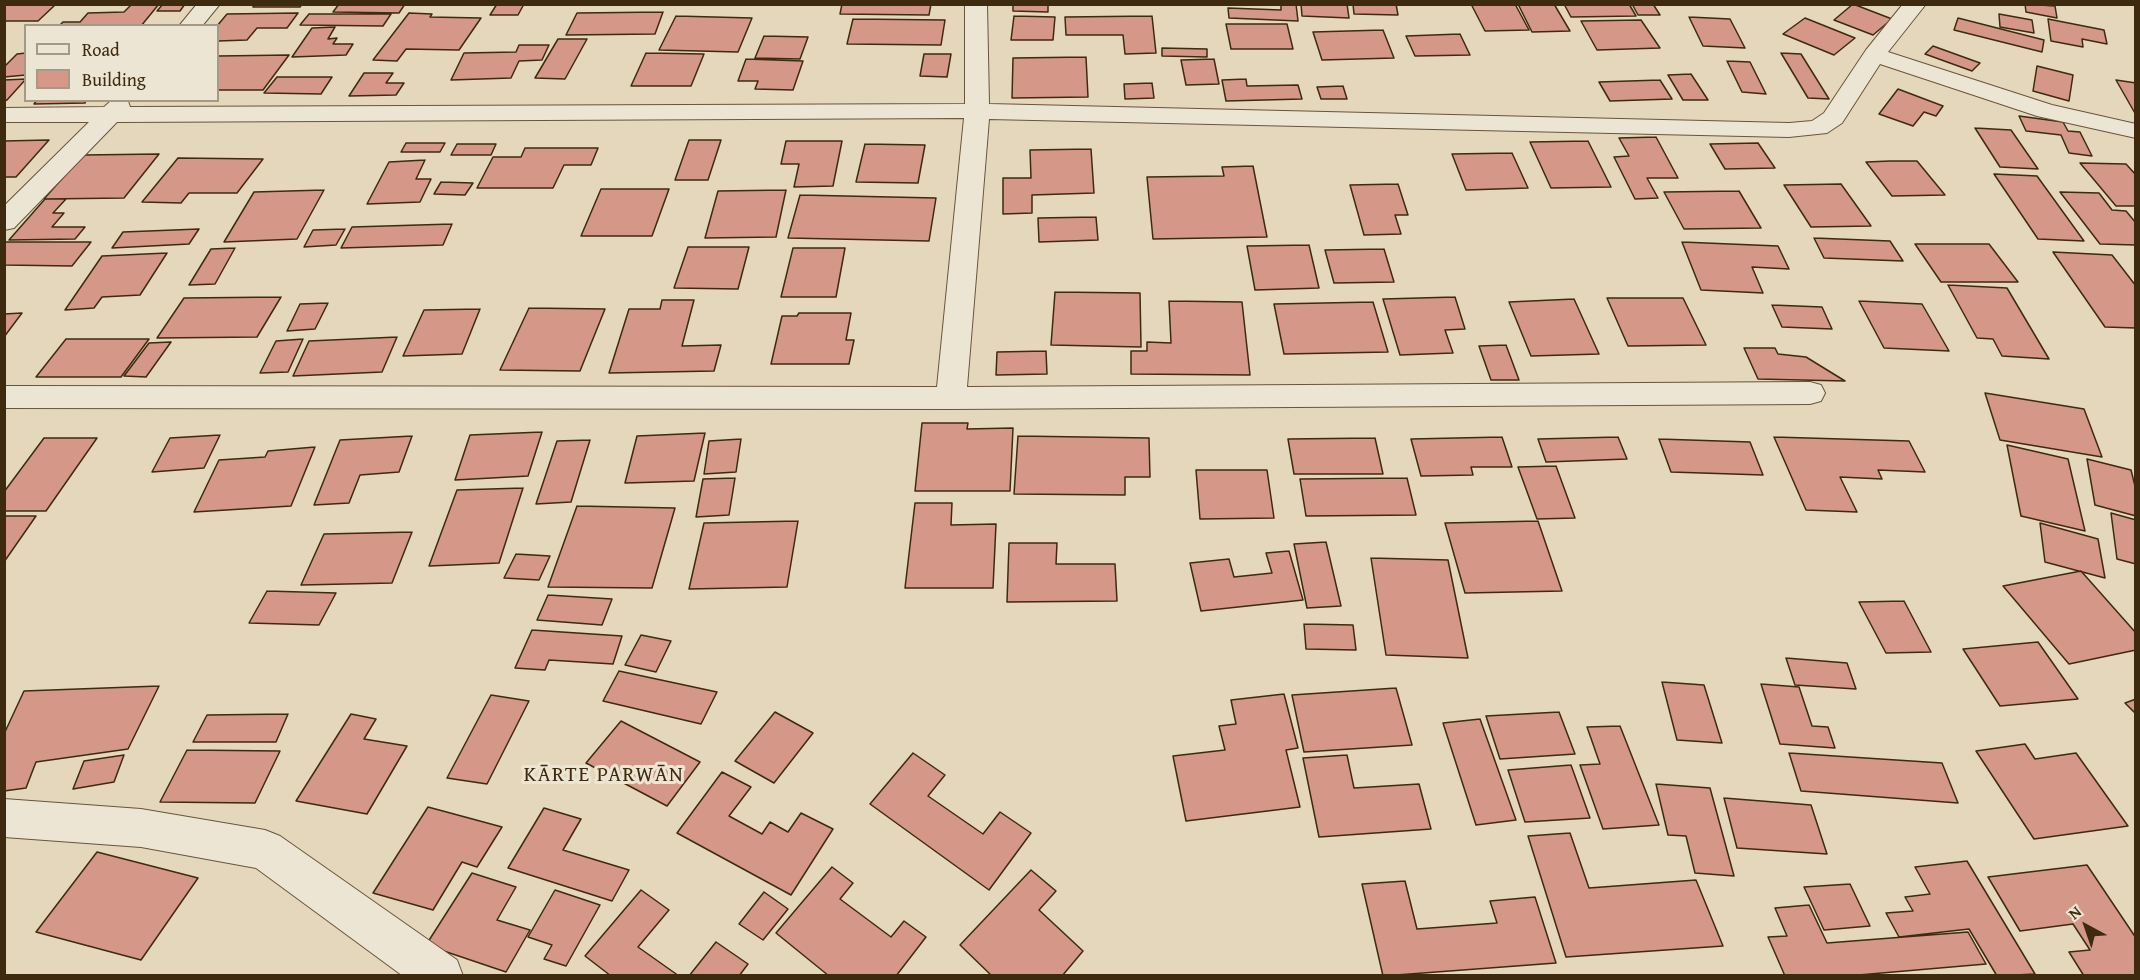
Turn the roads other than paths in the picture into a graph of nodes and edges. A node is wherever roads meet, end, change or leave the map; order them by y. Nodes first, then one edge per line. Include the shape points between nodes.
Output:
1 (209, 4) edge
2 (976, 4) edge
3 (1915, 4) edge
4 (192, 24) edge
5 (1874, 55) junction
6 (118, 107) edge
7 (977, 111) junction
8 (4, 115) edge
9 (2135, 131) edge
10 (4, 222) edge
11 (1810, 393) dead end
12 (4, 397) edge
13 (951, 398) junction
14 (4, 818) edge
15 (441, 975) edge

1 - 4 street
2 - 7 street
3 - 5 street
5 - 7 street via 1833,118 1818,128 1789,130
5 - 9 street via 2046,111
6 - 7 street
6 - 8 street
6 - 10 street
7 - 13 street
11 - 13 street
12 - 13 street
14 - 15 street via 141,828 264,850

